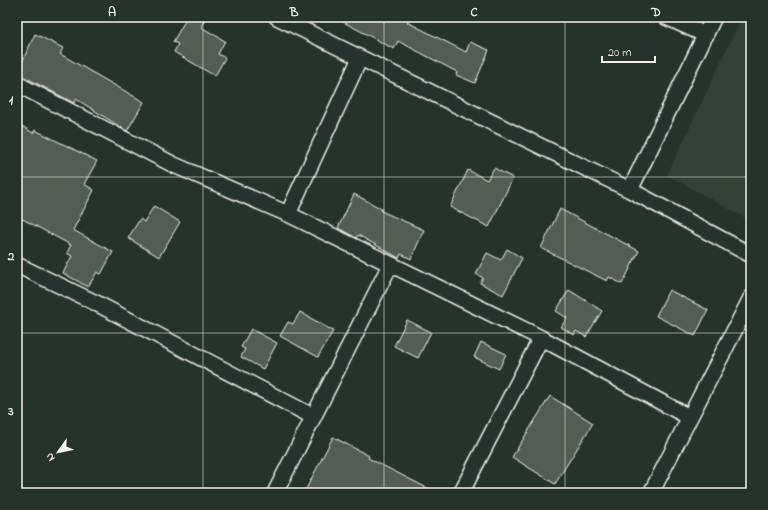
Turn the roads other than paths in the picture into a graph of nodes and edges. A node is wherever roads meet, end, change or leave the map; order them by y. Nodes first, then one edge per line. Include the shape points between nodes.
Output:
1 (276, 17) edge
2 (666, 17) edge
3 (714, 17) edge
4 (706, 35) junction
5 (360, 58) junction
6 (17, 84) edge
7 (630, 190) junction
8 (288, 214) junction
9 (751, 254) edge
10 (17, 265) edge
11 (390, 265) junction
12 (751, 298) edge
13 (541, 338) junction
14 (312, 416) junction
15 (689, 417) junction
16 (275, 493) edge
17 (461, 493) edge
18 (651, 493) edge

1 - 5 street
2 - 4 street
3 - 4 street
4 - 7 street
5 - 7 street
5 - 8 street
6 - 8 street via 174,164
7 - 9 street
8 - 11 street
10 - 14 street via 96,303
11 - 13 street
11 - 14 street
12 - 15 street
13 - 15 street
13 - 17 street
14 - 16 street
15 - 18 street

